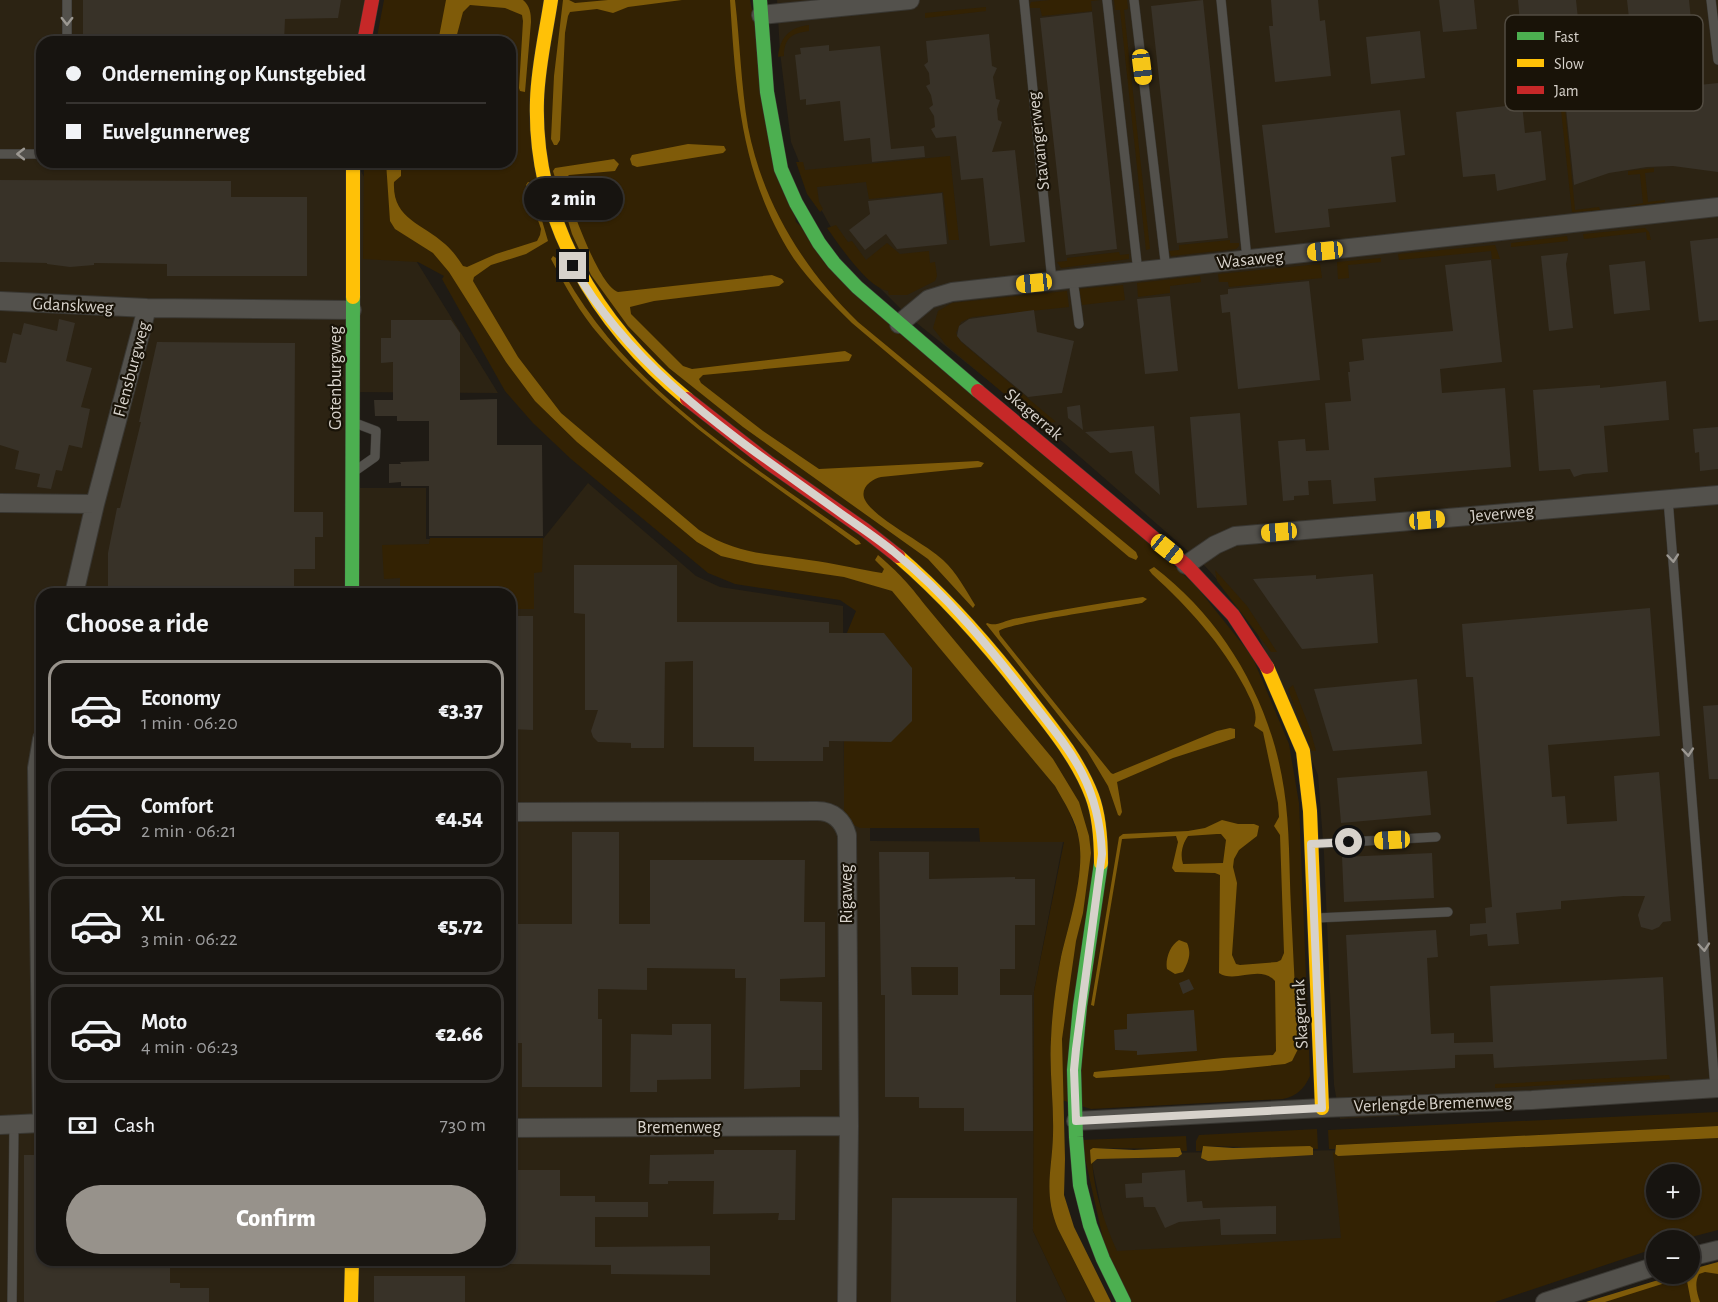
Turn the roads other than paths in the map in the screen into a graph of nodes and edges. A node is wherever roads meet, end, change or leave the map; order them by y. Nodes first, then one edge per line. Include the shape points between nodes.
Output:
1 (67, 0) edge
2 (372, 0) edge
3 (551, 0) edge
4 (910, 0) edge
5 (1024, 0) edge
6 (1107, 0) edge
7 (1134, 0) edge
8 (1221, 0) edge
9 (1711, 0) edge
10 (760, 7) edge
11 (66, 36) edge
12 (365, 36) edge
13 (1718, 60) edge
14 (0, 154) edge
15 (36, 154) edge
16 (353, 168) edge
17 (1718, 207) edge
18 (1248, 259) junction
19 (1166, 268) junction
20 (1138, 272) junction
21 (1073, 279) junction
22 (1052, 281) junction
23 (0, 301) edge
24 (147, 308) junction
25 (352, 310) junction
26 (899, 324) junction
27 (1079, 324) dead end
28 (353, 422) junction
29 (352, 473) junction
30 (1718, 495) edge
31 (1668, 500) junction
32 (0, 503) edge
33 (95, 504) junction
34 (1186, 565) junction
35 (75, 588) edge
36 (352, 588) edge
37 (516, 812) edge
38 (1436, 837) dead end
39 (1311, 844) junction
40 (1448, 912) dead end
41 (1314, 918) junction
42 (1716, 1088) edge
43 (1322, 1108) junction
44 (1076, 1121) junction
45 (7, 1124) edge
46 (36, 1124) edge
47 (849, 1126) junction
48 (516, 1128) edge
49 (1718, 1250) edge
50 (1700, 1254) edge
51 (351, 1266) edge
52 (1646, 1269) edge
53 (12, 1302) edge
54 (351, 1302) edge
55 (847, 1302) edge
56 (1124, 1302) edge
57 (1545, 1302) edge

1 -> 11 lane
2 - 12 street
3 - 44 street via 538,97 541,162 564,246 596,303 624,339 669,384 929,583 1023,690 1083,772 1097,809 1102,854 1076,1049
4 - 10 street
5 - 22 lane, Stavangerweg
6 - 20 lane
7 - 19 lane
8 - 18 lane
9 - 13 lane
10 - 26 street, Skagerrak via 767,92 781,169 796,203 834,263
15 -> 14 lane
16 - 25 street, Gotenburgweg
17 - 18 street, Wasaweg
18 - 19 street, Wasaweg
19 - 20 street, Wasaweg
20 - 21 street, Wasaweg
21 - 22 street, Wasaweg
21 - 27 lane
22 - 26 street, Wasaweg via 952,292 929,299
23 - 24 street, Gdanskweg
24 - 25 street, Flensburgweg
24 - 33 street, Flensburgweg
25 - 28 street, Gotenburgweg
26 - 34 street, Skagerrak
28 - 29 street, Gotenburgweg
28 - 29 lane via 376,431 375,457
29 - 36 street, Gotenburgweg
30 - 31 street, Jeverweg
31 - 34 street, Jeverweg via 1235,536
31 -> 42 lane
32 - 33 street
33 - 35 street, Flensburgweg
34 - 39 street, Skagerrak via 1233,615 1267,666 1303,751
37 - 47 street, Rigaweg via 824,811 837,817 847,835
38 - 39 lane
39 - 41 street, Skagerrak
40 - 41 lane
41 - 43 street, Skagerrak
42 - 43 street, Verlengde Bremenweg
43 - 44 street, Verlengde Bremenweg
44 - 56 street via 1080,1185 1090,1225
45 - 46 street
45 - 53 lane
47 - 48 street, Bremenweg
47 - 55 street, Rigaweg
49 - 50 street
51 - 54 street
52 - 57 street

